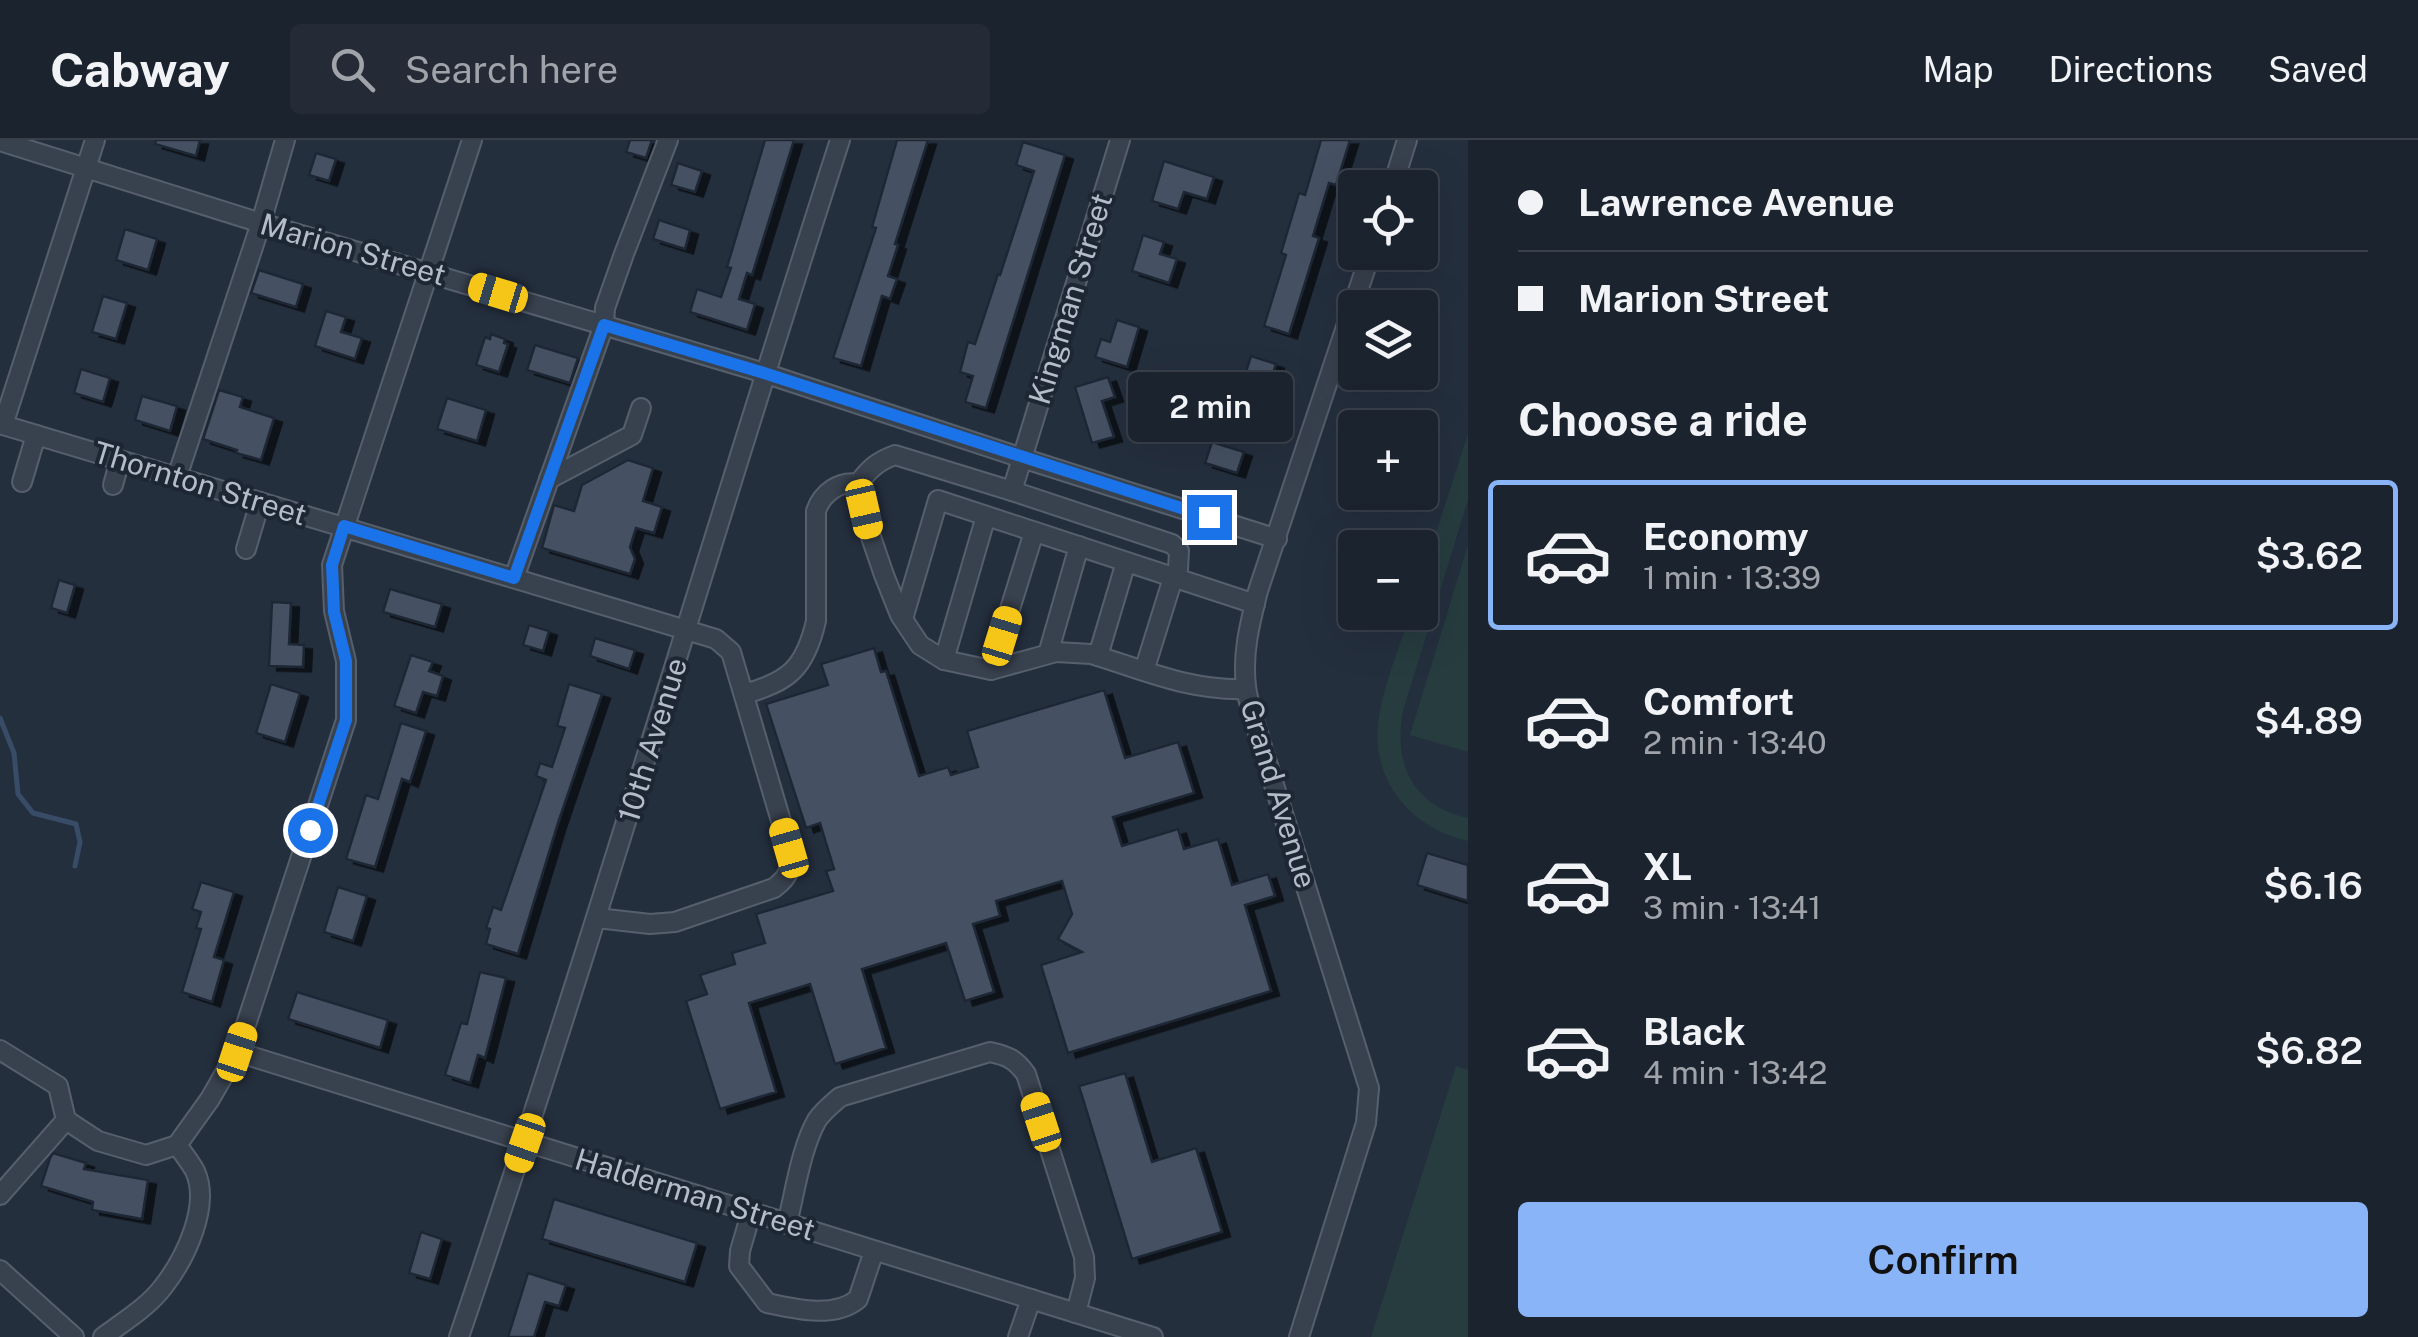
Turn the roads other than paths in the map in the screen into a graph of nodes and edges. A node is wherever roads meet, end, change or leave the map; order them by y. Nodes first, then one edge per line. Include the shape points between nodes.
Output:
1 (95, 140) edge
2 (286, 140) edge
3 (472, 140) edge
4 (668, 140) edge
5 (840, 140) edge
6 (1120, 140) edge
7 (1408, 140) edge
8 (0, 141) edge
9 (86, 167) junction
10 (1398, 170) edge
11 (261, 223) junction
12 (1365, 270) edge
13 (428, 272) junction
14 (604, 325) junction
15 (764, 373) junction
16 (641, 408) dead end
17 (1, 425) edge
18 (36, 435) junction
19 (1022, 458) junction
20 (120, 460) junction
21 (177, 477) junction
22 (549, 480) junction
23 (22, 482) dead end
24 (858, 484) junction
25 (113, 485) dead end
26 (1012, 490) junction
27 (260, 502) junction
28 (986, 516) junction
29 (344, 526) junction
30 (1034, 532) junction
31 (1277, 539) junction
32 (1078, 546) junction
33 (246, 550) dead end
34 (1126, 562) junction
35 (514, 578) junction
36 (1173, 578) junction
37 (1255, 604) junction
38 (903, 619) junction
39 (688, 630) junction
40 (1048, 654) junction
41 (1098, 656) junction
42 (944, 660) junction
43 (992, 670) junction
44 (1144, 671) junction
45 (1246, 688) junction
46 (744, 694) junction
47 (597, 918) junction
48 (0, 1050) edge
49 (237, 1052) junction
50 (66, 1120) junction
51 (525, 1143) junction
52 (177, 1145) junction
53 (0, 1195) edge
54 (751, 1213) junction
55 (787, 1224) junction
56 (874, 1251) junction
57 (0, 1270) edge
58 (1031, 1298) junction
59 (1076, 1313) junction
60 (74, 1337) edge
61 (103, 1337) edge
62 (459, 1337) edge
63 (1018, 1337) edge
64 (1153, 1337) edge
65 (1299, 1337) edge

1 - 9 street
2 - 11 street
3 - 13 street
4 - 14 street
5 - 15 street, 10th Avenue
6 - 19 street, Kingman Street
7 - 10 street
8 - 9 street, Marion Street
9 - 11 street, Marion Street
9 - 17 street
11 - 13 street, Marion Street
11 - 21 street
12 - 31 street, Grand Avenue
13 - 14 street, Marion Street
13 - 29 street
14 - 15 street, Marion Street
14 - 22 street
15 - 19 street, Marion Street
15 - 39 street, 10th Avenue
16 - 22 street via 632,435
17 - 18 street, Thornton Street
18 - 20 street, Thornton Street
18 - 23 street
19 - 26 street, Kingman Street
19 - 31 street, Marion Street
20 - 21 street, Thornton Street
20 - 25 street
21 - 27 street, Thornton Street
22 - 35 street
24 - 26 street via 869,469 895,455
24 - 38 street
24 - 46 street via 833,488 816,511 816,622 801,661 784,680
26 - 36 street via 1172,544 1179,551
27 - 29 street, Thornton Street
27 - 33 street
28 - 30 street
28 - 38 street via 938,500
28 - 42 street
29 - 35 street, Thornton Street
29 - 49 street via 332,565 346,661 346,720
30 - 32 street
30 - 43 street
31 - 37 street, Grand Avenue
32 - 34 street
32 - 40 street
34 - 36 street
34 - 41 street
35 - 39 street, Thornton Street
36 - 37 street
36 - 44 street
37 - 45 street, Grand Avenue
38 - 42 street via 920,645
39 - 46 street, Thornton Street via 731,652
39 - 47 street, 10th Avenue
40 - 41 street
40 - 43 street
41 - 44 street
42 - 43 street
44 - 45 street via 1188,685
45 - 65 street, Grand Avenue via 1369,1088 1366,1123
46 - 47 street, Thornton Street via 789,848 787,879 675,922
47 - 51 street, 10th Avenue
48 - 50 street via 58,1086
49 - 51 street, Halderman Street
49 - 52 street
50 - 52 street via 98,1141 146,1154
50 - 53 street
51 - 54 street, Halderman Street
51 - 62 street, 10th Avenue
52 - 61 street via 196,1172 196,1222 162,1290
54 - 55 street, Halderman Street
54 - 56 street via 739,1266 768,1303 821,1311 853,1304
55 - 56 street, Halderman Street
55 - 59 street via 815,1123 840,1097 990,1052 1008,1056 1026,1074 1084,1256
56 - 58 street, Halderman Street
57 - 60 street
58 - 59 street, Halderman Street
58 - 63 street
59 - 64 street, Halderman Street

